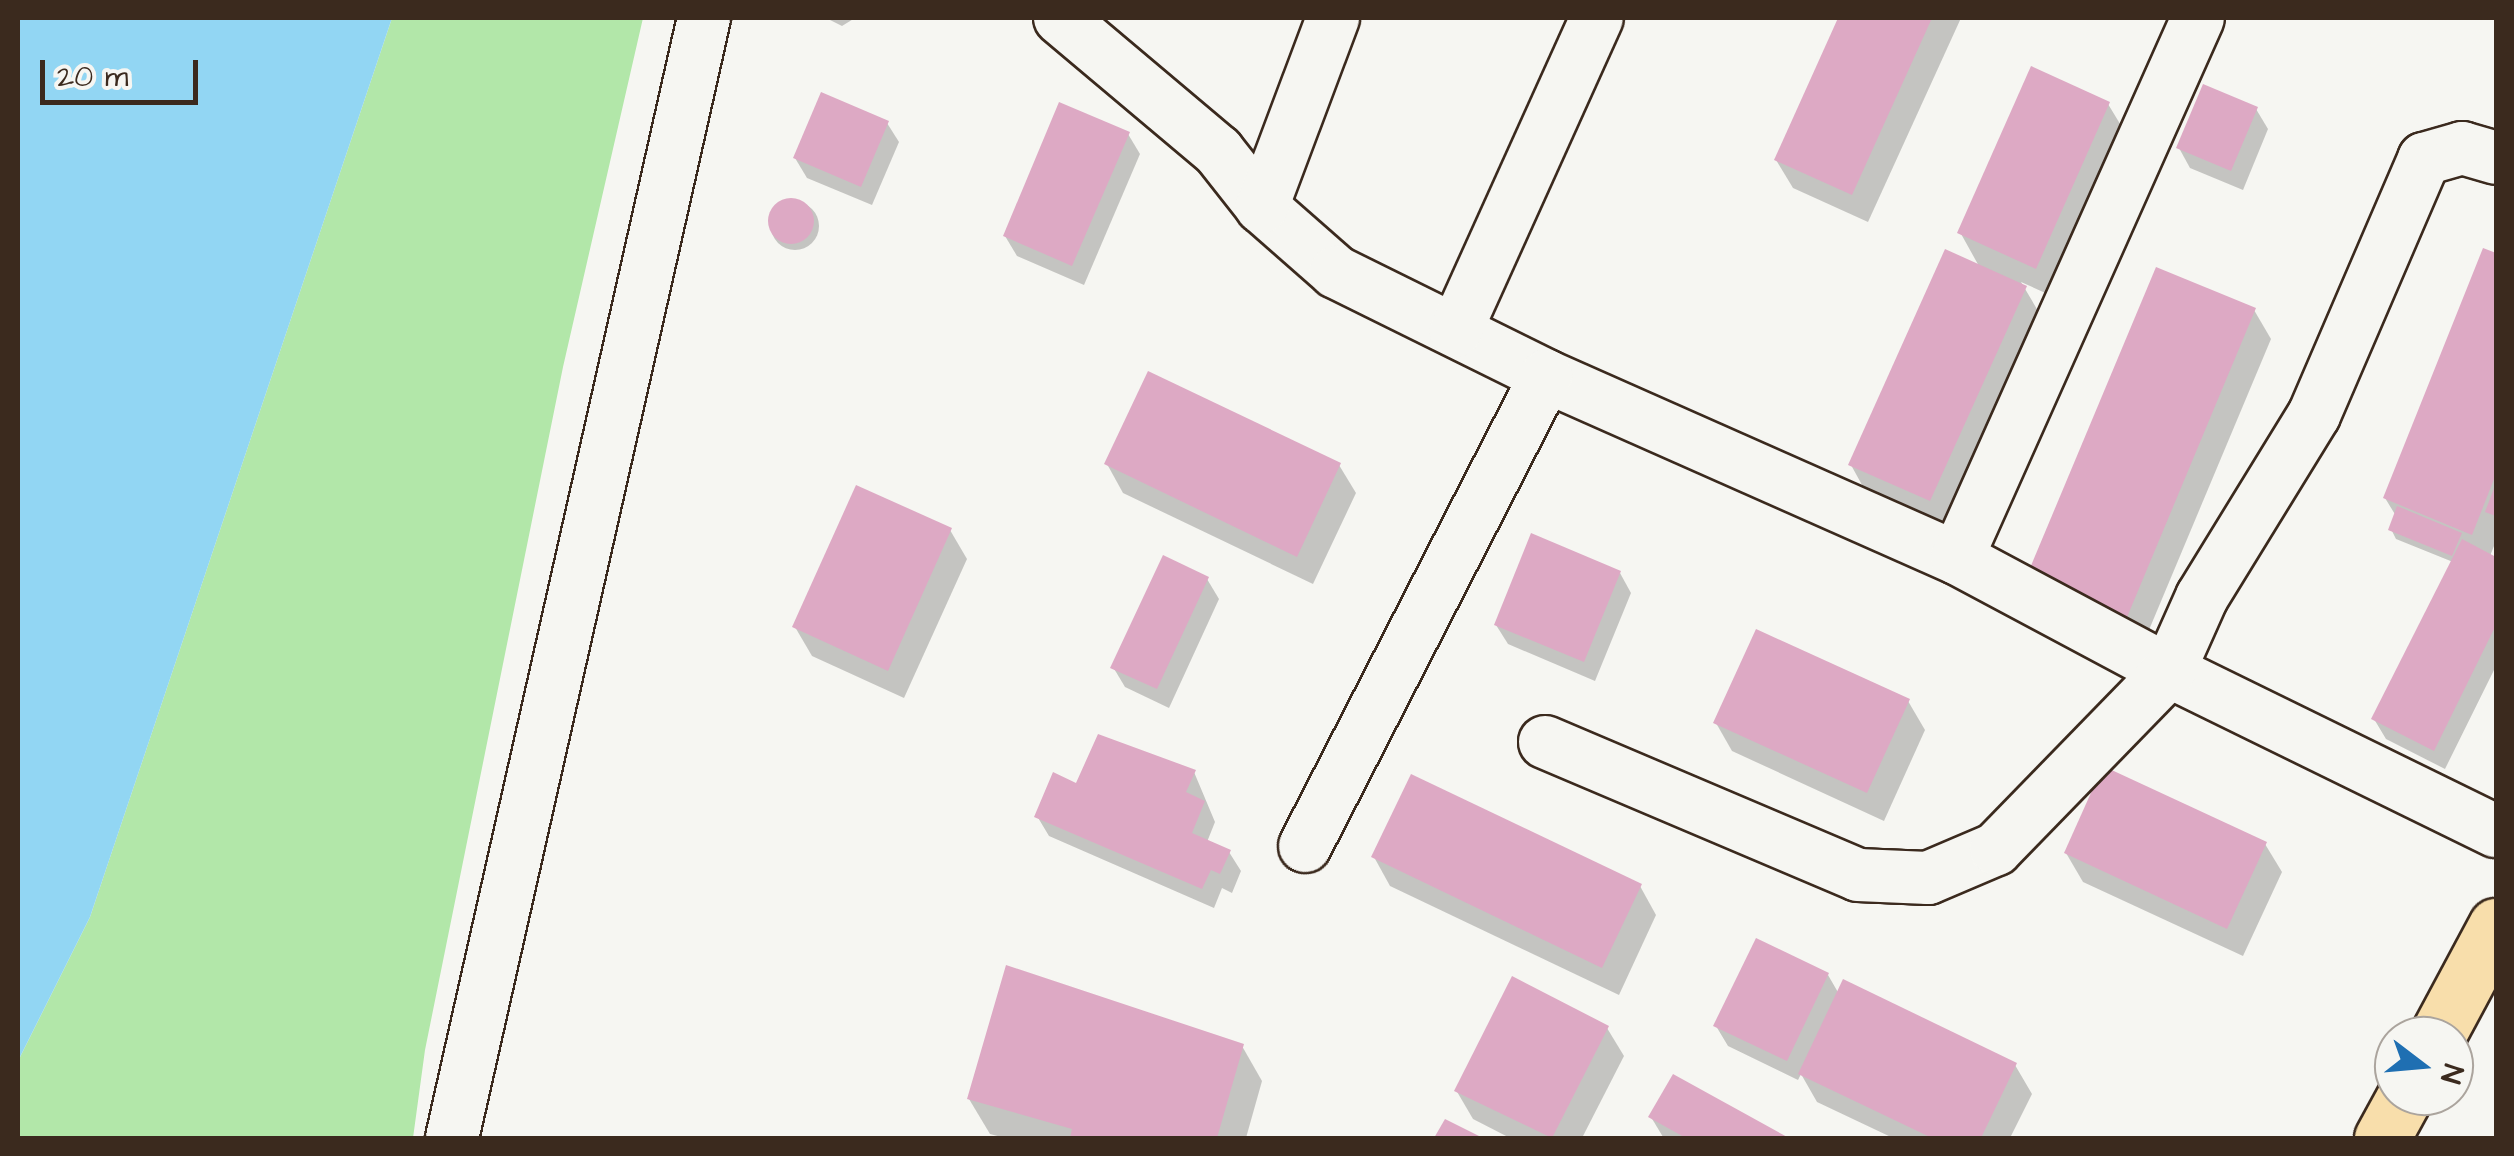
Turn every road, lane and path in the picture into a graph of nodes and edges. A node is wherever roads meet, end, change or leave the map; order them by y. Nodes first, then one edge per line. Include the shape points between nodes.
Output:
1 (704, 18) edge
2 (1060, 18) edge
3 (1333, 18) edge
4 (1597, 18) edge
5 (2198, 18) edge
6 (2496, 158) edge
7 (1262, 207) junction
8 (1456, 330) junction
9 (1546, 376) junction
10 (1957, 558) junction
11 (2169, 671) junction
12 (1545, 742) dead end
13 (2496, 831) edge
14 (1305, 846) dead end
15 (2496, 926) edge
16 (2448, 1016) edge
17 (2394, 1116) edge
18 (452, 1138) edge
19 (2382, 1138) edge

1 - 18 street
2 - 7 street via 1218,151
3 - 7 street
4 - 8 street
5 - 10 street
6 - 11 street via 2462,148 2424,158 2314,416 2202,598
7 - 8 street via 1336,272
8 - 9 street
9 - 10 street
9 - 14 street
10 - 11 street
11 - 12 street via 1996,849 1928,878 1858,875
11 - 13 street
15 - 16 main road
17 - 19 main road

